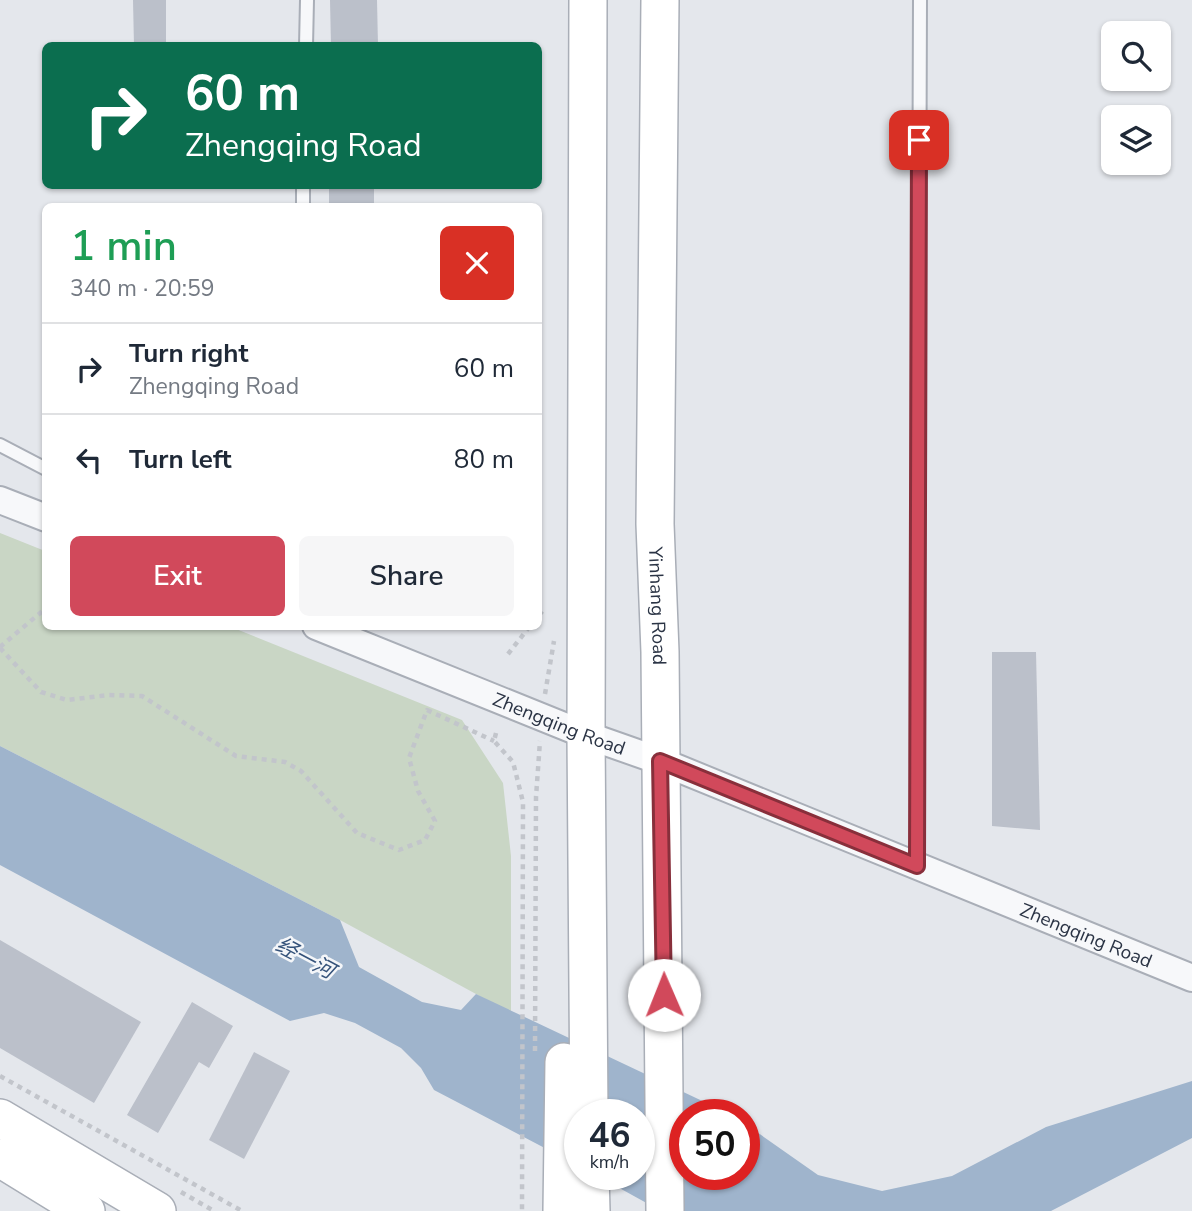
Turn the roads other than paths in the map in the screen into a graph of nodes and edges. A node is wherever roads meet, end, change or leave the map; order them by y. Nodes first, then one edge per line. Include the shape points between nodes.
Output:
1 (307, 0) edge
2 (588, 0) edge
3 (660, 0) edge
4 (920, 0) edge
5 (306, 42) edge
6 (0, 445) edge
7 (42, 467) edge
8 (0, 500) edge
9 (42, 516) edge
10 (326, 630) edge
11 (586, 735) junction
12 (660, 761) junction
13 (917, 866) junction
14 (563, 975) junction
15 (1192, 978) edge
16 (586, 1099) edge
17 (0, 1118) edge
18 (0, 1158) edge
19 (579, 1195) edge
20 (86, 1211) edge
21 (157, 1211) edge
22 (665, 1211) edge

1 - 5 lane
2 - 11 main road
3 - 12 main road, Yinhang Road via 655,524
4 - 13 lane
6 - 7 lane
8 - 9 street
10 - 11 street, Zhengqing Road
11 - 12 street, Zhengqing Road
11 - 14 main road via 587,871
12 - 13 street, Zhengqing Road
12 - 22 main road, Yinhang Road
13 - 15 street, Zhengqing Road
14 - 16 main road
14 - 19 main road
17 - 21 main road
18 - 20 main road

